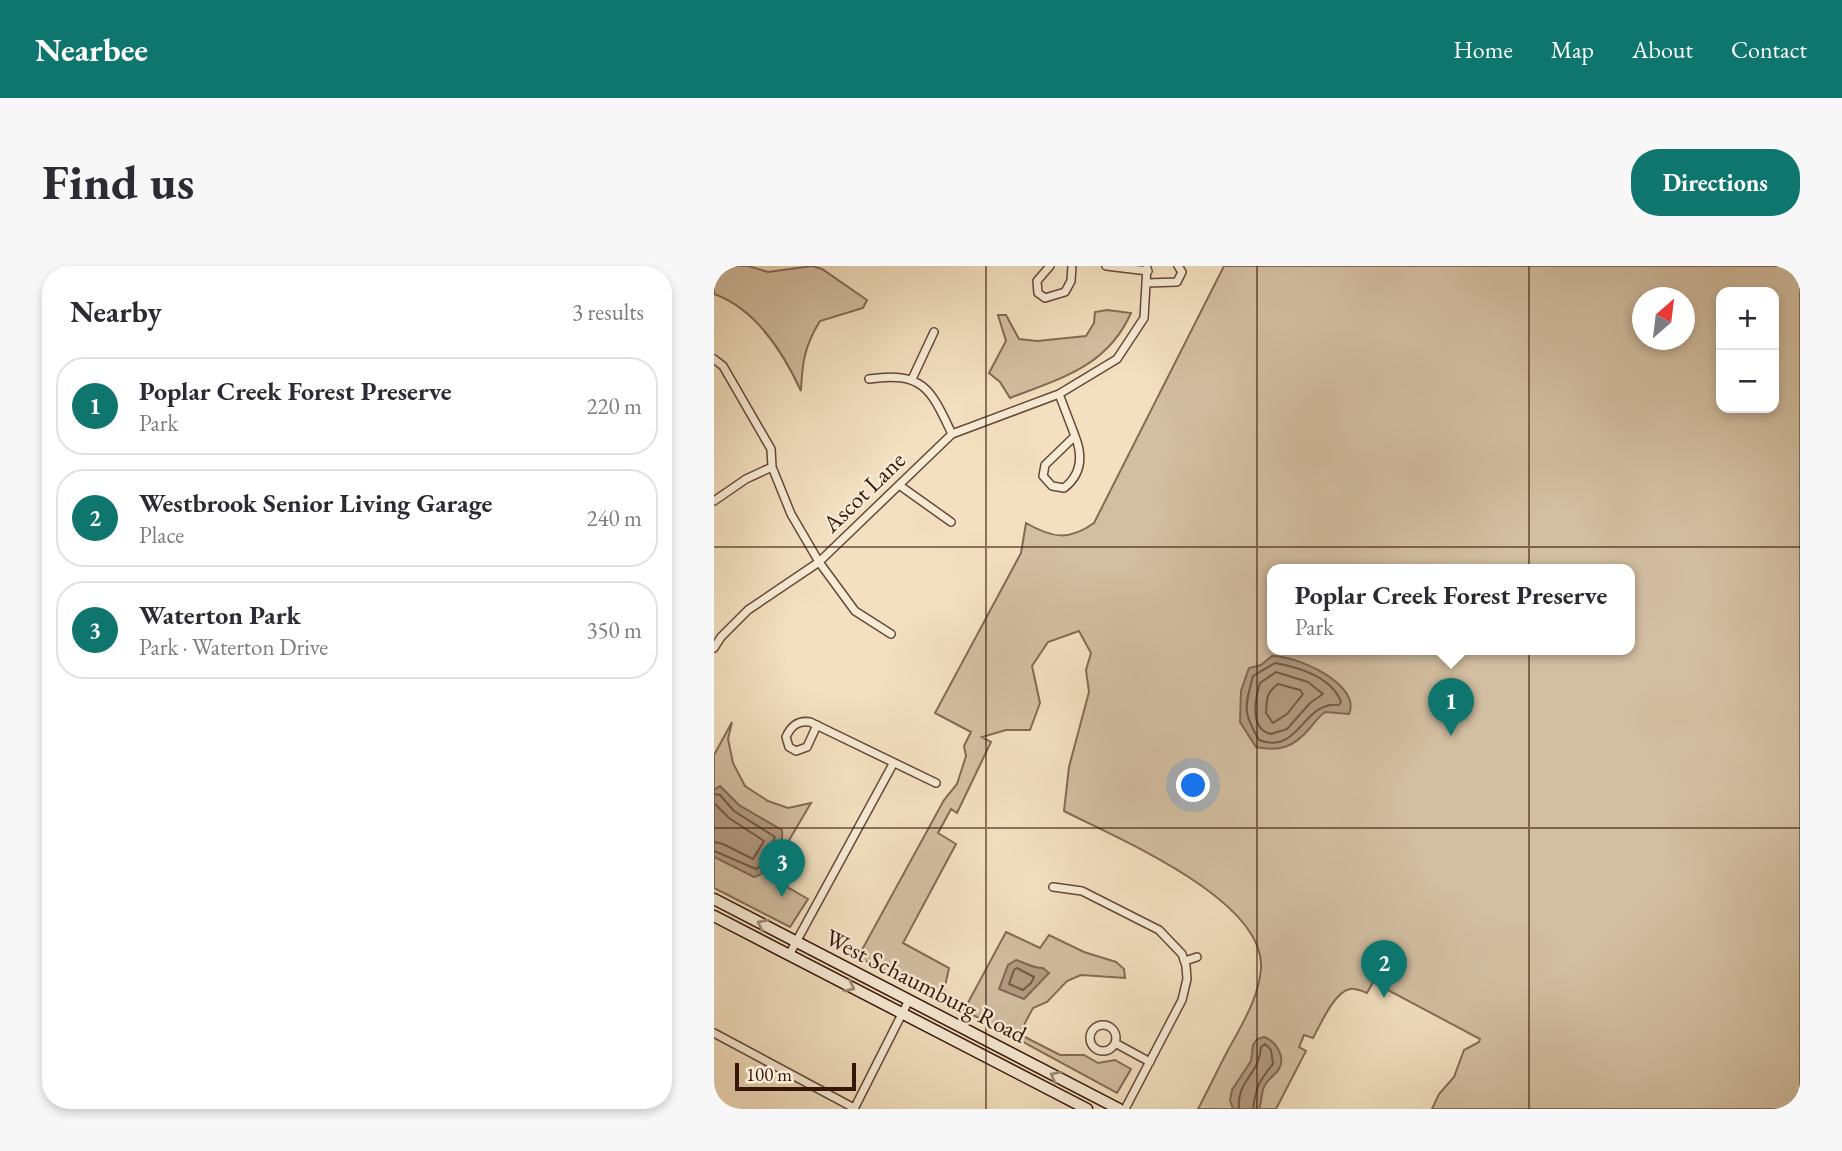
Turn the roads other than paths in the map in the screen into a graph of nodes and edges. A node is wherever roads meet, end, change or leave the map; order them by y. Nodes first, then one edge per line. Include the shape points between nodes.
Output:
1 (1050, 266) edge
2 (1072, 266) edge
3 (1106, 266) edge
4 (1178, 266) edge
5 (1147, 268) edge
6 (1147, 283) junction
7 (934, 332) dead end
8 (714, 359) edge
9 (869, 379) dead end
10 (912, 379) junction
11 (1059, 394) junction
12 (952, 434) junction
13 (1074, 436) junction
14 (772, 467) junction
15 (900, 485) junction
16 (714, 501) edge
17 (951, 522) dead end
18 (819, 562) junction
19 (891, 634) dead end
20 (714, 648) edge
21 (817, 725) junction
22 (893, 764) junction
23 (936, 783) dead end
24 (1053, 887) dead end
25 (714, 899) edge
26 (714, 916) edge
27 (796, 942) junction
28 (789, 955) junction
29 (1197, 957) dead end
30 (1185, 961) junction
31 (909, 1000) junction
32 (902, 1014) junction
33 (714, 1034) edge
34 (1115, 1043) dead end
35 (1150, 1062) junction
36 (854, 1109) edge
37 (1087, 1109) edge
38 (1119, 1109) edge
39 (1125, 1109) edge

1 - 2 street via 1037,281 1038,293 1045,298 1065,292
3 - 5 street, Ascot Lane
4 - 6 street via 1182,272 1177,282
5 - 6 street, Ascot Lane
6 - 11 street, Ascot Lane via 1144,318 1116,359
7 - 10 street
8 - 14 street via 723,366 763,433 771,449
9 - 10 street
10 - 12 street via 934,396
11 - 12 street, Ascot Lane
11 - 13 street
12 - 15 street, Ascot Lane
13 - 13 street via 1045,465 1043,476 1052,486 1064,488 1080,466
14 - 16 street
14 - 18 street via 791,514
15 - 17 street
15 - 18 street, Ascot Lane
18 - 19 street via 856,611
18 - 20 street, Ascot Lane via 748,610
21 - 21 street via 807,747 796,751 789,747 786,737 792,726 804,721
21 - 22 street
22 - 23 street
22 - 27 street
24 - 30 street via 1082,891 1159,930
27 -> 25 main road, West Schaumburg Road
26 - 28 main road, West Schaumburg Road
27 - 28 street
27 - 31 main road, West Schaumburg Road
28 -> 32 main road, West Schaumburg Road
29 - 30 street
30 - 35 street via 1186,992
31 - 32 street
38 -> 31 main road, West Schaumburg Road
32 - 36 street
32 - 37 main road, West Schaumburg Road
33 - 36 street
34 - 35 street
35 - 39 street

